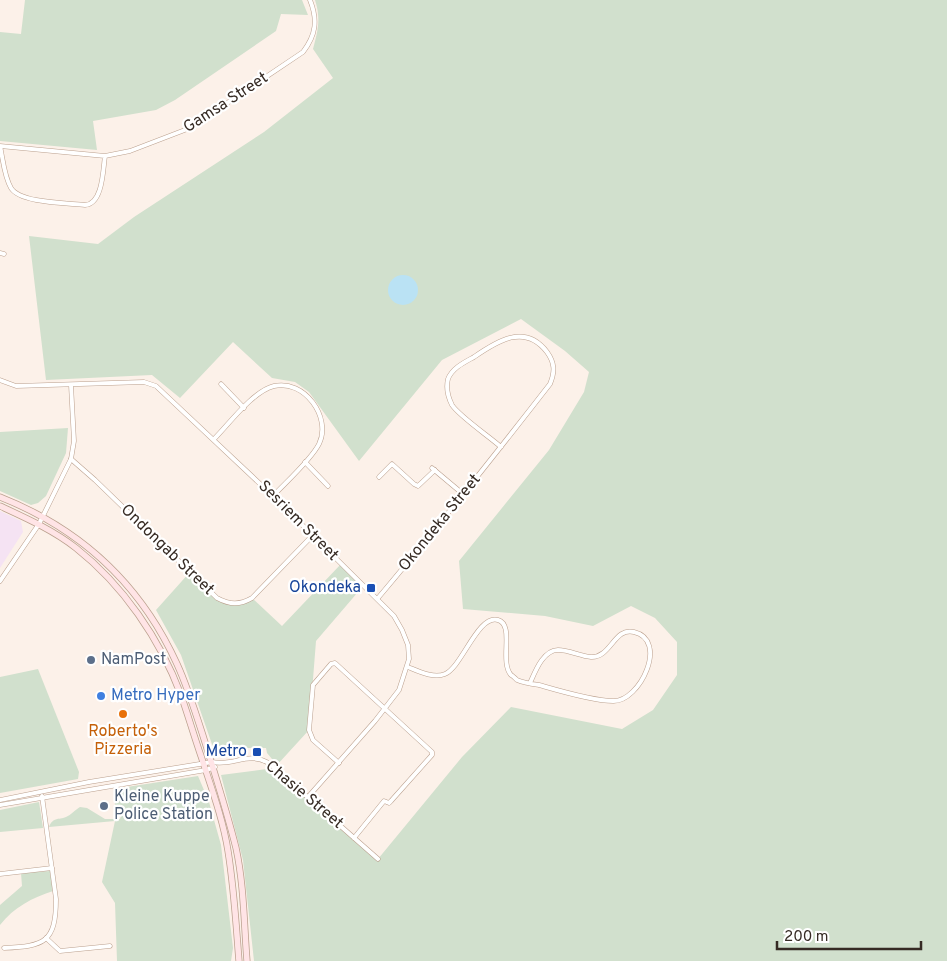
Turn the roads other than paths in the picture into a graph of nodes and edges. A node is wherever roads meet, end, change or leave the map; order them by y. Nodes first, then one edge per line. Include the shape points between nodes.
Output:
1 (310, 0) edge
2 (0, 146) edge
3 (105, 156) junction
4 (0, 380) edge
5 (221, 384) dead end
6 (71, 385) junction
7 (244, 408) junction
8 (214, 439) junction
9 (501, 447) junction
10 (71, 459) junction
11 (396, 460) dead end
12 (305, 462) junction
13 (392, 464) junction
14 (379, 477) dead end
15 (328, 486) dead end
16 (463, 494) junction
17 (274, 496) junction
18 (0, 497) edge
19 (0, 506) edge
20 (43, 517) junction
21 (39, 524) junction
22 (312, 536) junction
23 (0, 581) edge
24 (378, 598) junction
25 (408, 667) junction
26 (530, 683) junction
27 (386, 708) junction
28 (339, 763) junction
29 (212, 765) junction
30 (205, 767) junction
31 (41, 792) junction
32 (308, 797) junction
33 (42, 798) junction
34 (0, 800) edge
35 (0, 805) edge
36 (354, 838) junction
37 (378, 860) dead end
38 (52, 868) junction
39 (0, 874) edge
40 (46, 938) junction
41 (110, 946) dead end
42 (4, 948) dead end
43 (239, 961) edge
44 (247, 961) edge

1 - 3 street, Gamsa Street via 316,16 310,43 303,52 190,128 138,148
2 - 3 street, Gamsa Street
2 - 3 street via 9,184 15,193 25,198 85,204 97,197
4 - 6 street, Sesriem Street via 16,386
5 - 7 street
6 - 8 street, Sesriem Street via 150,383
6 - 10 street via 74,441
7 - 8 street
7 - 12 street via 262,391 275,386 290,386 305,394 320,414 322,426 319,445
8 - 17 street, Sesriem Street
9 - 9 street, Okondeka Street via 550,384 554,373 548,354 539,343 528,337 500,340 456,368 449,377 448,395 456,409
9 - 16 street, Okondeka Street
10 - 20 street
10 - 22 street, Ondongab Street via 217,598 225,602 239,603 252,598
11 - 13 street
12 - 15 street
12 - 17 street
13 - 14 street
13 - 16 street via 418,486 433,469
16 - 24 street, Okondeka Street
17 - 22 street, Sesriem Street
18 - 20 main road
19 - 21 main road
20 - 21 street
20 - 29 main road via 103,560 148,613 177,664
21 - 23 street
21 - 30 main road via 96,565 144,623 178,687
22 - 24 street, Sesriem Street
24 - 25 street, Sesriem Street via 402,630 408,645
25 - 26 street via 424,673 445,674 453,668 484,623 493,619 505,626 506,660 510,674 516,680
25 - 27 street, Sesriem Street via 399,690
26 - 26 street via 618,701 627,698 643,678 649,668 650,651 642,636 628,632 617,637 598,656 557,650 549,652
27 - 28 street, Sesriem Street
27 - 28 street via 335,663 317,680 312,689 310,736
27 - 36 street via 431,749 432,755 392,802 384,801
28 - 32 street, Sesriem Street
29 - 30 street
29 - 32 street, Chasie Street via 258,758 270,764
29 - 44 main road via 236,848
30 - 31 street via 144,773
30 - 33 street
30 - 43 main road via 228,850
31 - 33 street
31 - 34 street
32 - 36 street, Chasie Street
33 - 35 street
33 - 38 street
36 - 37 street, Chasie Street
38 - 39 street
38 - 40 street via 56,915 54,926
40 - 41 street via 60,951
40 - 42 street via 36,945

